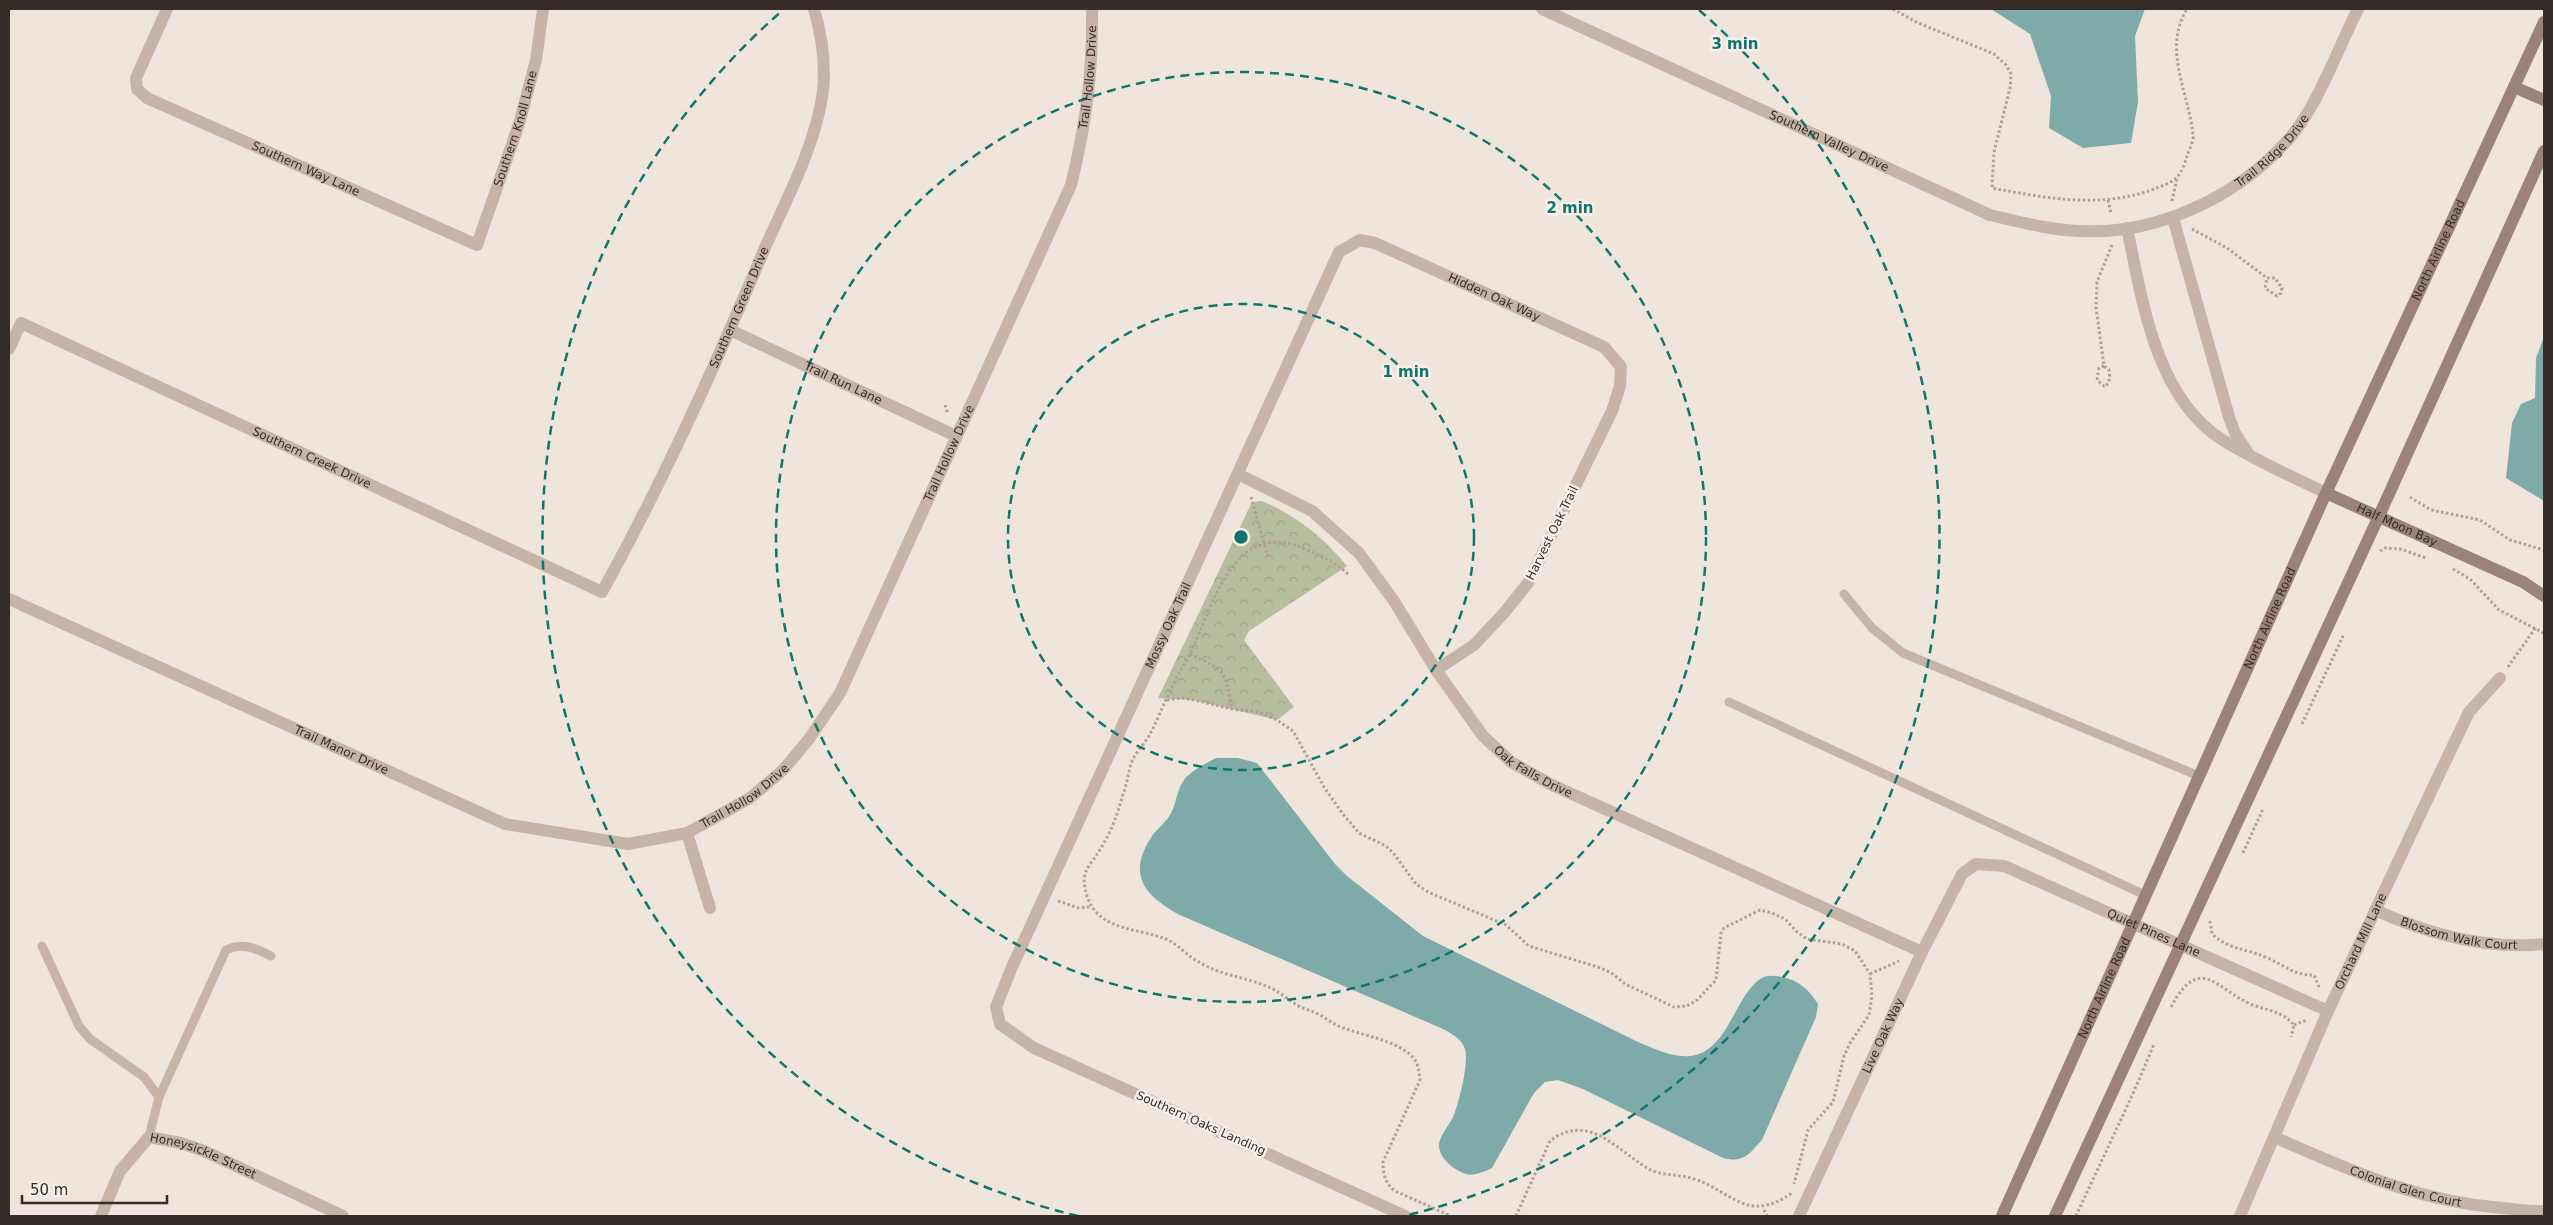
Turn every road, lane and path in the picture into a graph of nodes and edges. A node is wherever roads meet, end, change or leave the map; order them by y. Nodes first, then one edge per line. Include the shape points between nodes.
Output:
1 (167, 9) edge
2 (543, 9) edge
3 (814, 9) edge
4 (1092, 9) edge
5 (1542, 9) edge
6 (1893, 9) edge
7 (2187, 9) edge
8 (2358, 9) edge
9 (2544, 22) edge
10 (2514, 87) junction
11 (2544, 100) edge
12 (2544, 151) edge
13 (2177, 178) junction
14 (2108, 200) junction
15 (2173, 218) junction
16 (2127, 228) junction
17 (2114, 229) junction
18 (1360, 240) joint
19 (477, 245) joint
20 (2267, 278) junction
21 (730, 330) junction
22 (9, 350) edge
23 (2104, 366) junction
24 (1621, 367) joint
25 (956, 436) junction
26 (2249, 455) junction
27 (1242, 476) junction
28 (2326, 493) junction
29 (2410, 497) dead end
30 (2379, 516) junction
31 (1264, 543) junction
32 (2544, 550) edge
33 (2376, 554) dead end
34 (1268, 557) dead end
35 (2430, 559) dead end
36 (2448, 566) dead end
37 (1348, 574) dead end
38 (602, 592) joint
39 (1844, 594) dead end
40 (2544, 596) edge
41 (9, 599) edge
42 (2536, 627) junction
43 (2345, 630) dead end
44 (2544, 633) edge
45 (1190, 654) junction
46 (1436, 670) junction
47 (2500, 678) joint
48 (1167, 700) junction
49 (1729, 702) dead end
50 (1232, 709) junction
51 (2299, 731) dead end
52 (2199, 776) junction
53 (2265, 804) dead end
54 (687, 833) junction
55 (2240, 859) dead end
56 (1976, 864) joint
57 (1045, 896) junction
58 (2145, 896) junction
59 (1091, 907) junction
60 (710, 908) dead end
61 (2375, 910) junction
62 (2210, 912) dead end
63 (2132, 925) junction
64 (2544, 944) edge
65 (42, 946) dead end
66 (2181, 946) junction
67 (1922, 952) junction
68 (272, 956) dead end
69 (1870, 974) junction
70 (2170, 1009) dead end
71 (2328, 1012) junction
72 (1000, 1024) joint
73 (2291, 1037) dead end
74 (2154, 1043) dead end
75 (158, 1097) junction
76 (149, 1136) junction
77 (2274, 1137) junction
78 (1764, 1210) junction
79 (2544, 1211) edge
80 (101, 1216) edge
81 (343, 1216) edge
82 (1405, 1216) edge
83 (1451, 1216) edge
84 (1516, 1216) edge
85 (1767, 1216) edge
86 (1799, 1216) edge
87 (2002, 1216) edge
88 (2055, 1216) edge
89 (2076, 1216) edge
90 (2240, 1216) edge

1 - 19 street, Southern Way Lane via 136,78 137,89 148,98
2 - 19 street, Southern Knoll Lane via 536,60 519,124
3 - 21 street, Southern Green Drive via 823,41 823,91 808,149
4 - 25 street, Trail Hollow Drive via 1093,52 1087,113 1071,185
5 - 17 street, Southern Valley Drive via 1990,215 2038,227 2081,231
6 - 14 path via 1916,22 1994,54 2011,74 1994,152 1992,188 2039,197
7 - 13 path via 2175,48 2194,137
8 - 15 street, Trail Ridge Drive via 2310,106 2287,142 2225,193
9 - 10 main road, North Airline Road
10 - 11 main road
10 - 28 main road, North Airline Road
12 - 30 main road
13 - 14 path via 2143,193
13 - 15 path via 2172,200
14 - 17 path
15 - 16 street, Trail Ridge Drive
15 - 20 path via 2227,248
15 - 26 street via 2229,417
16 - 17 street, Southern Valley Drive
16 - 26 street, Half Moon Bay via 2146,319 2174,388 2219,438
17 - 23 path via 2111,248 2097,282 2096,307
18 - 24 street, Hidden Oak Way via 1375,243 1604,347
18 - 27 street, Mossy Oak Trail via 1339,252
20 - 20 path via 2265,288 2277,296 2281,293 2280,283 2272,276
21 - 25 street, Trail Run Lane
21 - 38 street, Southern Green Drive
22 - 38 street, Southern Creek Drive via 21,323
23 - 23 path via 2100,368 2097,380 2105,387 2110,377
24 - 46 street, Harvest Oak Trail via 1620,386 1612,411 1528,582 1474,645
25 - 54 street, Trail Hollow Drive via 840,693 782,770 750,798
26 - 28 street, Half Moon Bay
27 - 31 path
27 - 46 street, Oak Falls Drive via 1312,511 1359,553 1394,601
27 - 57 street, Mossy Oak Trail
28 - 30 main road, Half Moon Bay
28 - 52 main road, North Airline Road
29 - 32 path via 2431,510 2472,517 2510,540
30 - 40 main road, Half Moon Bay via 2523,582
30 - 66 main road
31 - 34 path
31 - 37 path via 1297,545 1337,564
31 - 45 path via 1248,552 1230,570 1216,593
33 - 35 path via 2385,548 2400,549
36 - 42 path via 2470,579 2499,610
39 - 52 lane via 1872,628 1903,653
41 - 54 street, Trail Manor Drive via 505,824 628,844
42 - 44 path
42 - 47 path
43 - 51 path
45 - 48 path
45 - 50 path via 1223,672
46 - 67 street, Oak Falls Drive via 1483,736 1511,762 1552,785
47 - 61 street, Orchard Mill Lane via 2469,712
48 - 50 path via 1188,699
48 - 59 path via 1132,763 1109,832 1089,863 1084,878
49 - 58 lane
50 - 69 path via 1259,712 1293,731 1342,813 1359,833 1386,846 1416,884 1506,925 1529,946 1601,968 1652,998 1674,1006 1687,1006 1698,1000 1716,980 1724,928 1760,910 1785,919 1807,939 1842,944 1855,951
52 - 58 main road, North Airline Road
53 - 55 path
54 - 60 street
56 - 63 street, Quiet Pines Lane via 2004,866
56 - 67 street, Live Oak Way via 1962,874
57 - 59 path via 1079,908
57 - 72 street, Mossy Oak Trail via 996,1008
58 - 63 main road, North Airline Road
59 - 83 path via 1120,928 1169,940 1199,962 1231,977 1271,988 1339,1027 1388,1042 1414,1057 1420,1080 1383,1162 1383,1173 1395,1191
61 - 64 street, Blossom Walk Court via 2411,926 2448,937 2483,943
61 - 71 street, Orchard Mill Lane
62 - 71 path via 2212,934 2222,943 2262,956 2302,976 2314,975
63 - 66 street, Quiet Pines Lane
63 - 87 main road, North Airline Road
65 - 75 lane via 79,1026 90,1039 144,1077
66 - 71 street, Quiet Pines Lane
66 - 88 main road
67 - 69 path
67 - 86 street, Live Oak Way
68 - 75 lane via 252,947 235,945 226,950
69 - 78 path via 1872,996 1869,1015 1844,1056 1833,1102 1808,1130 1792,1193 1780,1204
70 - 73 path via 2191,981 2208,978 2252,1005 2287,1017 2294,1025
71 - 77 street, Orchard Mill Lane
72 - 82 street, Southern Oaks Landing via 1034,1048
74 - 89 path
75 - 76 lane
76 - 80 street, Honeysickle Street via 120,1171
76 - 81 street, Honeysickle Street via 204,1151
77 - 79 street, Colonial Glen Court via 2373,1180 2425,1197
77 - 90 street, Orchard Mill Lane
78 - 84 path via 1732,1203 1692,1178 1647,1168 1620,1147 1598,1135 1577,1129 1561,1133 1550,1141
78 - 85 path

